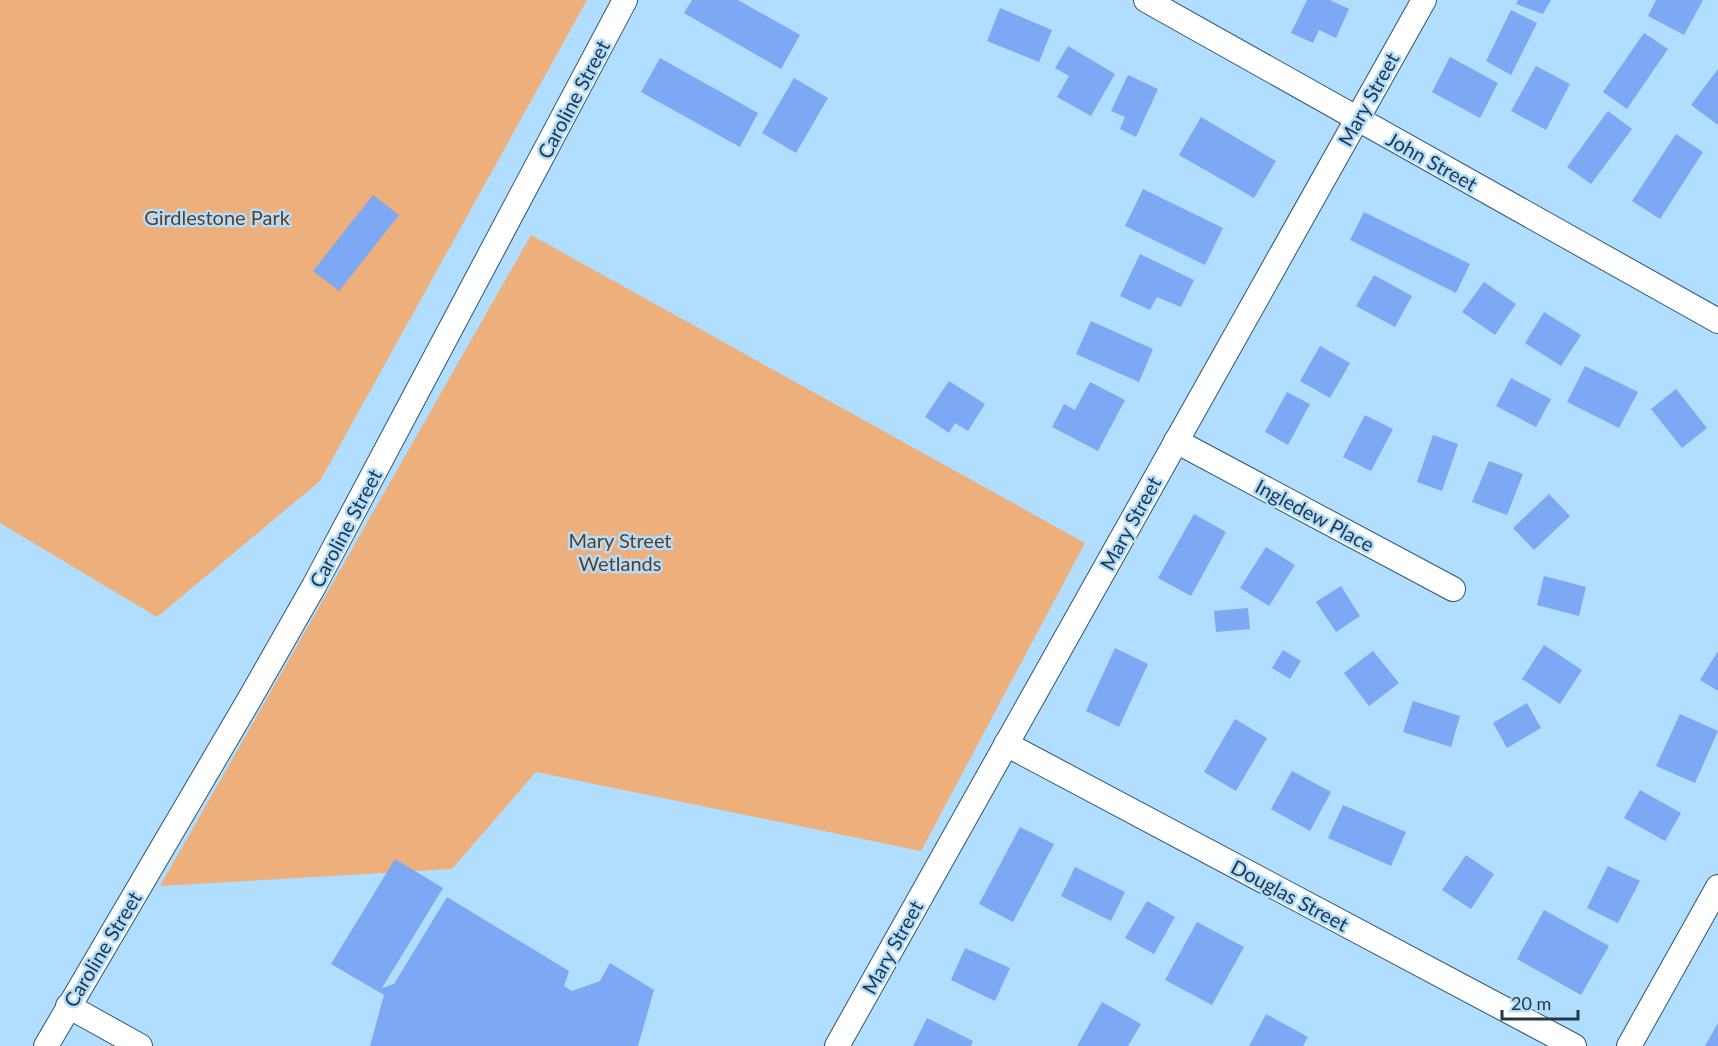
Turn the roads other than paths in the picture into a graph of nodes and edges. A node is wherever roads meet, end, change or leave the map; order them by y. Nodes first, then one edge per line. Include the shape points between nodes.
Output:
1 (625, 0) edge
2 (1146, 0) edge
3 (1424, 0) edge
4 (1357, 119) junction
5 (1718, 321) edge
6 (1176, 441) junction
7 (1453, 589) dead end
8 (1006, 744) junction
9 (1718, 887) edge
10 (68, 1006) junction
11 (46, 1046) edge
12 (140, 1046) edge
13 (837, 1046) edge
14 (1574, 1046) edge
15 (1629, 1046) edge

1 - 10 street, Caroline Street via 314,586
2 - 4 street, John Street
3 - 4 street, Mary Street
4 - 5 street, John Street
4 - 6 street, Mary Street
6 - 7 street, Ingledew Place
6 - 8 street, Mary Street
8 - 13 street, Mary Street
8 - 14 street, Douglas Street
9 - 15 street
10 - 11 street, Caroline Street
10 - 12 street

